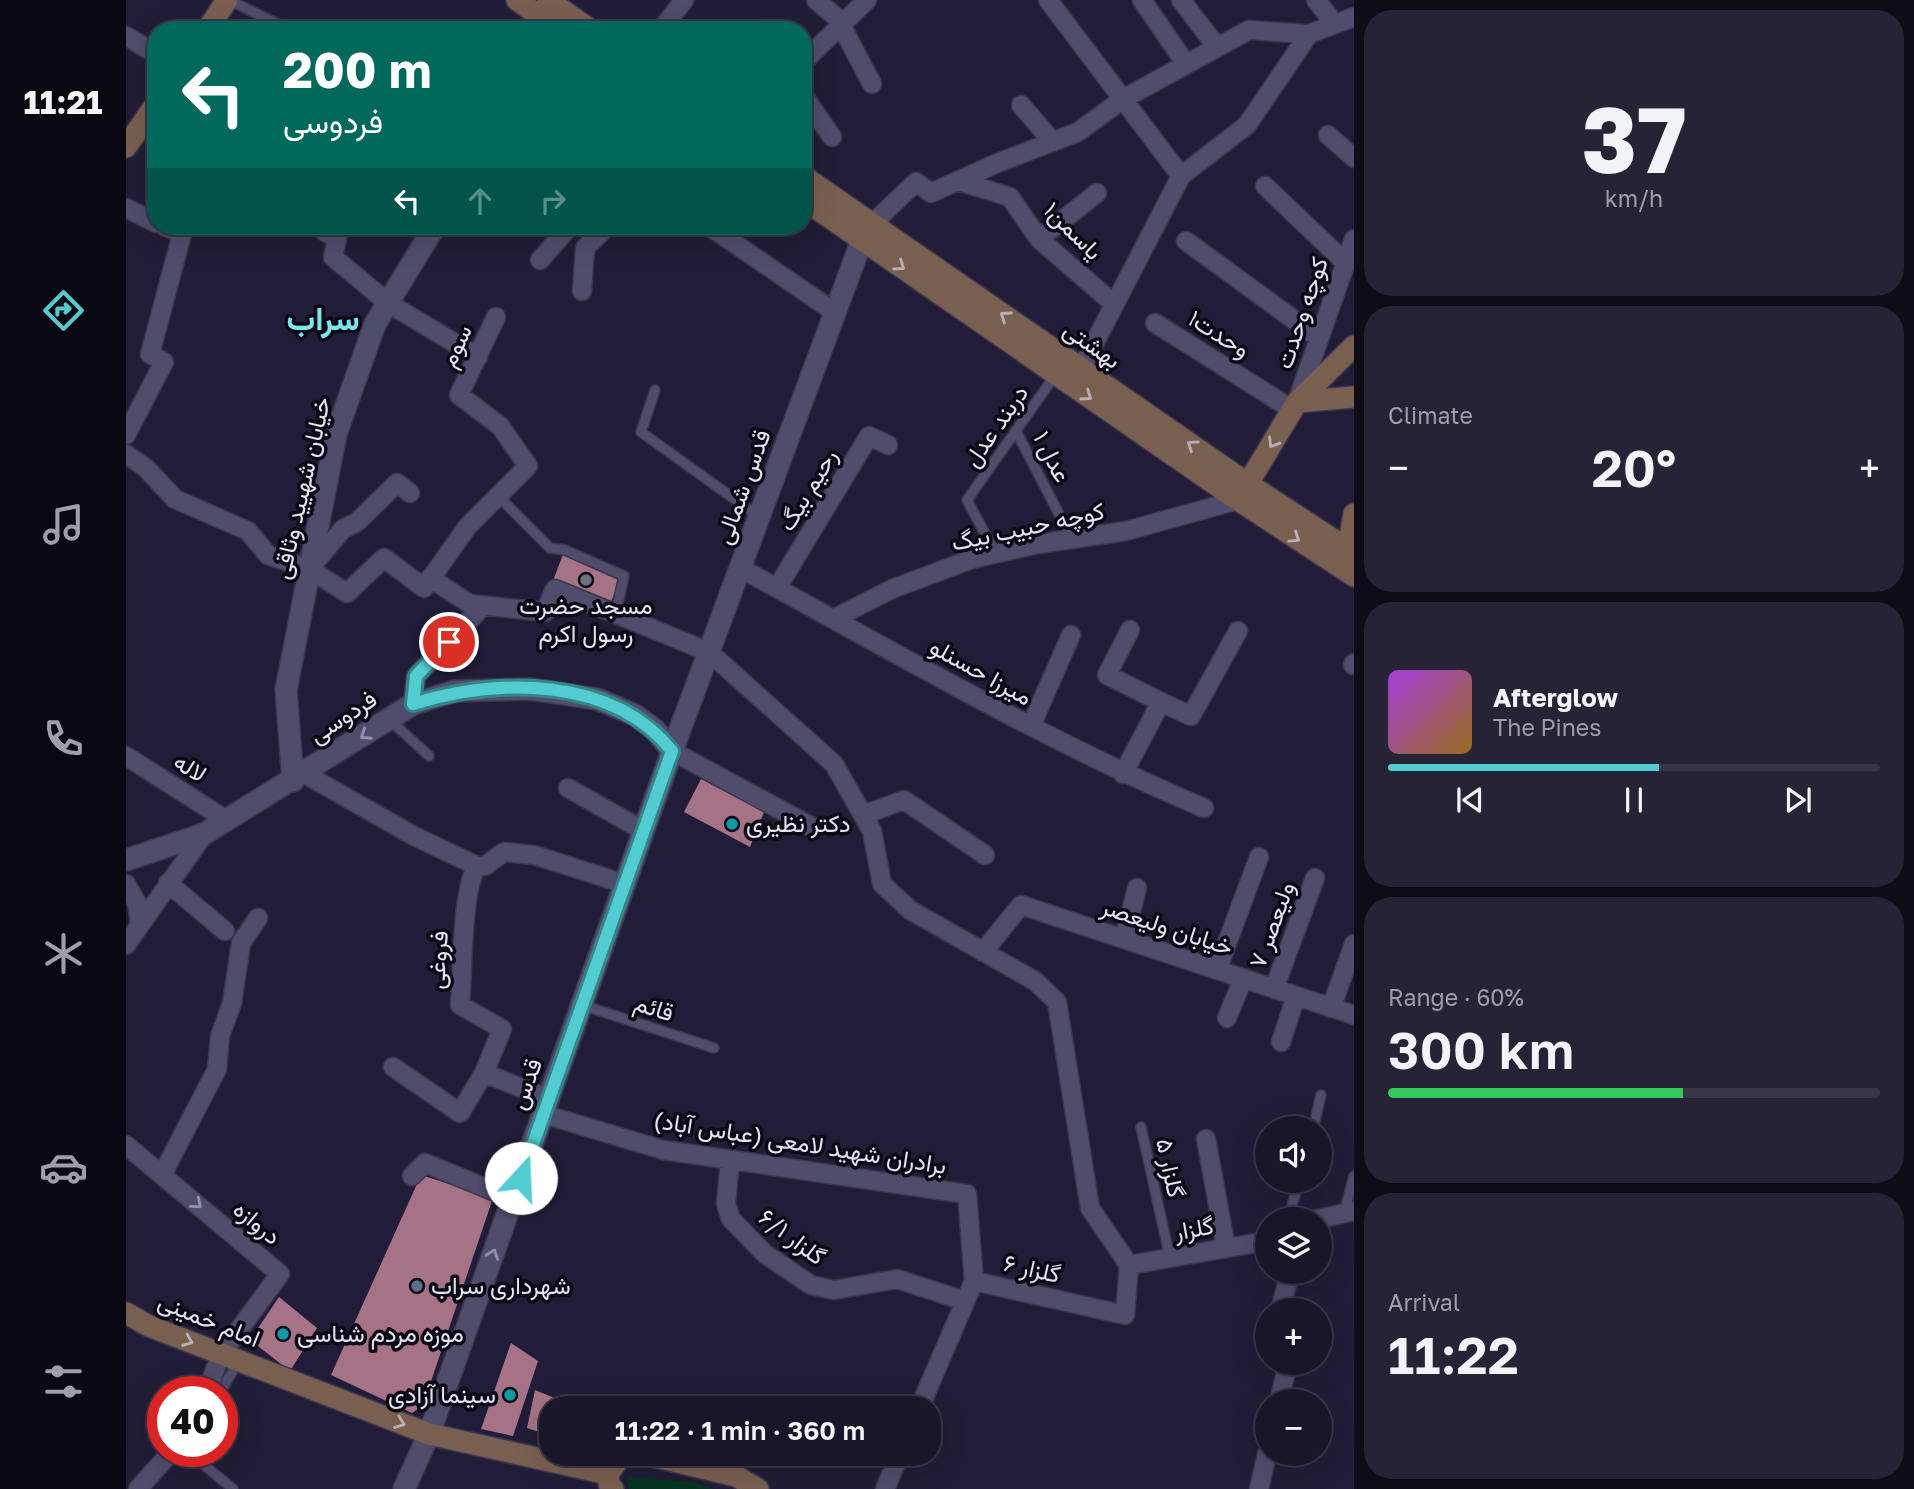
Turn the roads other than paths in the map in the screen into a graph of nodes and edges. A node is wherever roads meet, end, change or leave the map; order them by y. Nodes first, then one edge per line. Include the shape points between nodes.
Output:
1 (228, 0) edge
2 (517, 0) edge
3 (548, 0) edge
4 (684, 0) edge
5 (816, 0) edge
6 (867, 0) edge
7 (1048, 0) edge
8 (1142, 0) edge
9 (1181, 0) edge
10 (1316, 0) edge
11 (1354, 17) edge
12 (213, 21) edge
13 (271, 21) edge
14 (546, 21) edge
15 (578, 21) edge
16 (668, 21) edge
17 (842, 24) junction
18 (1335, 24) junction
19 (1308, 34) junction
20 (126, 36) edge
21 (1217, 47) junction
22 (147, 49) edge
23 (812, 53) edge
24 (1186, 64) junction
25 (872, 84) dead end
26 (1123, 99) junction
27 (1021, 104) dead end
28 (812, 108) edge
29 (147, 117) edge
30 (1328, 135) dead end
31 (832, 137) dead end
32 (1053, 142) junction
33 (126, 147) edge
34 (1354, 158) edge
35 (1181, 176) junction
36 (958, 181) junction
37 (812, 184) edge
38 (1265, 186) dead end
39 (1097, 193) dead end
40 (812, 204) edge
41 (126, 208) edge
42 (147, 218) edge
43 (867, 232) junction
44 (182, 235) edge
45 (330, 235) edge
46 (430, 235) edge
47 (562, 235) edge
48 (599, 235) edge
49 (722, 235) edge
50 (1039, 239) junction
51 (1354, 239) edge
52 (1186, 242) dead end
53 (540, 260) dead end
54 (1346, 263) junction
55 (582, 291) dead end
56 (388, 303) junction
57 (1114, 304) junction
58 (836, 313) junction
59 (496, 317) dead end
60 (1155, 323) dead end
61 (1319, 338) junction
62 (1354, 346) edge
63 (478, 357) junction
64 (1080, 369) junction
65 (1056, 374) junction
66 (655, 390) dead end
67 (1354, 397) edge
68 (1295, 406) junction
69 (1016, 430) junction
70 (126, 435) edge
71 (888, 445) dead end
72 (126, 454) edge
73 (1243, 492) junction
74 (410, 493) dead end
75 (498, 496) junction
76 (1354, 514) edge
77 (759, 517) junction
78 (1072, 539) junction
79 (996, 554) junction
80 (1348, 561) edge
81 (740, 568) junction
82 (309, 569) junction
83 (430, 578) junction
84 (778, 588) junction
85 (482, 607) junction
86 (616, 612) junction
87 (833, 619) junction
88 (1130, 629) dead end
89 (1238, 631) dead end
90 (1071, 635) dead end
91 (709, 652) junction
92 (1161, 702) junction
93 (413, 704) junction
94 (389, 719) junction
95 (1031, 726) junction
96 (672, 751) junction
97 (429, 755) dead end
98 (126, 757) edge
99 (1123, 774) junction
100 (298, 778) junction
101 (568, 788) dead end
102 (1204, 808) dead end
103 (863, 815) junction
104 (228, 821) junction
105 (814, 828) dead end
106 (644, 831) junction
107 (204, 834) junction
108 (985, 855) dead end
109 (1259, 857) dead end
110 (126, 860) edge
111 (477, 866) junction
112 (1315, 877) dead end
113 (168, 883) junction
114 (126, 884) edge
115 (625, 884) junction
116 (1137, 888) dead end
117 (258, 918) dead end
118 (140, 923) junction
119 (225, 931) dead end
120 (1124, 939) junction
121 (1354, 944) edge
122 (126, 945) edge
123 (983, 952) junction
124 (1217, 970) junction
125 (1243, 979) junction
126 (1275, 989) junction
127 (1296, 996) junction
128 (582, 1005) junction
129 (1331, 1008) junction
130 (1354, 1015) edge
131 (1227, 1018) dead end
132 (1281, 1042) dead end
133 (714, 1048) dead end
134 (393, 1067) dead end
135 (484, 1073) junction
136 (1321, 1095) dead end
137 (546, 1106) junction
138 (1315, 1116) edge
139 (1141, 1127) dead end
140 (1206, 1139) dead end
141 (126, 1145) edge
142 (730, 1160) junction
143 (162, 1175) junction
144 (412, 1175) dead end
145 (1354, 1176) edge
146 (513, 1199) junction
147 (1349, 1212) edge
148 (1255, 1243) edge
149 (1226, 1248) junction
150 (1170, 1258) junction
151 (1129, 1265) junction
152 (974, 1280) junction
153 (965, 1301) junction
154 (126, 1313) edge
155 (230, 1357) junction
156 (217, 1376) edge
157 (225, 1376) edge
158 (925, 1396) edge
159 (429, 1434) junction
160 (694, 1466) edge
161 (895, 1466) edge
162 (1264, 1466) edge
163 (158, 1467) edge
164 (206, 1467) edge
165 (736, 1476) junction
166 (611, 1482) edge
167 (138, 1489) edge
168 (233, 1489) edge
169 (404, 1489) edge
170 (758, 1489) edge
171 (777, 1489) edge
172 (885, 1489) edge
173 (1259, 1489) edge

1 - 12 main road
1 - 13 lane
2 - 14 main road
3 - 15 main road
4 - 16 street
5 - 17 street
6 - 17 street
7 - 26 street
8 - 24 street
9 - 21 street
10 - 18 street
11 - 18 street
17 - 23 street
17 - 25 street
18 - 19 street
19 - 21 street via 1249,30
19 - 35 street via 1247,125
20 - 22 street
21 - 24 street
24 - 26 street
26 - 32 street via 1079,132
26 - 35 street
27 - 32 street
28 - 31 street
29 - 33 main road
30 - 34 street
32 - 36 street
35 - 57 street
36 - 43 street via 931,193 916,182
36 - 50 street, یاسمن۱ via 1010,197
37 - 43 main road, بهشتی
38 - 54 street
39 - 50 street
40 - 43 main road, بهشتی
41 - 42 street
43 - 58 street, قدس شمالی
64 -> 43 main road, بهشتی
43 -> 65 main road, بهشتی
44 - 70 street via 150,354 164,362
45 - 56 street via 337,239 332,257
46 - 56 street, خیابان شهیید وثاقی
47 - 53 street
48 - 55 street via 585,248
49 - 58 street
50 - 57 street, یاسمن۱
51 - 54 street, کوچه وحدت
52 - 61 street
54 - 61 street, کوچه وحدت
56 - 63 street
56 - 82 street, خیابان شهیید وثاقی via 375,324 336,435
57 - 64 street
58 - 77 street, قدس شمالی
59 - 63 street, سوم
60 - 68 street, وحدت۱
61 - 68 street, کوچه وحدت
62 - 68 main road
63 - 75 street, سوم via 459,395 500,426 528,466
73 -> 64 main road, بهشتی
65 - 69 lane, دربند عدل
65 -> 73 main road, بهشتی
66 - 77 lane via 641,432
67 - 68 main road
68 -> 73 main road
69 - 78 lane, عدل ۱
69 - 79 lane, دربند عدل via 967,500
71 - 84 street, رحیم بیگ via 869,436
72 - 82 street via 175,499 248,531 268,555
73 - 78 street, کوچه حبیب بیگ via 1126,531
73 - 80 main road, بهشتی
74 - 82 street via 397,483 357,522 343,529
75 - 83 street via 468,526
75 - 86 lane via 550,548 624,576
76 - 80 main road
77 - 81 street, قدس شمالی
78 - 79 street, کوچه حبیب بیگ
79 - 87 street, کوچه حبیب بیگ via 892,589
81 - 84 street, میرزا حسنلو
81 - 91 street, قدس شمالی
82 - 83 street via 347,593 384,558 424,588
82 - 100 street, خیابان شهیید وثاقی via 286,690
83 - 85 street
84 - 87 street, میرزا حسنلو
85 - 86 street via 545,612 555,589
85 - 93 street via 416,676
86 - 91 street
87 - 95 street, میرزا حسنلو
88 - 92 street via 1107,675
89 - 92 street via 1191,716
90 - 95 street
91 - 96 street, قدس شمالی
91 - 103 street via 834,764
92 - 99 street
93 - 94 street, فردوسی
93 - 96 street, فردوسی via 455,691 567,692 635,715
94 - 97 lane
94 -> 100 street, فردوسی
95 - 99 street, میرزا حسنلو
96 - 105 street
96 - 106 street, قدس
98 - 104 street, لاله
99 - 102 street, میرزا حسنلو
100 - 104 street, فردوسی
100 - 111 street
101 - 106 street
103 - 108 street via 904,800
103 - 123 street via 872,831 882,884 910,910
104 - 107 street, فردوسی
106 - 115 street, قدس
107 - 110 street, فردوسی
107 - 113 street
109 - 124 street
111 - 115 street via 485,866 504,852 534,855
111 - 135 street, فروغی via 470,878 465,910 460,1005 502,1029
112 - 126 street, ولیعصر ۷
113 - 118 street
113 - 119 street
114 - 118 street via 137,903
115 - 128 street, قدس
116 - 120 street
117 - 143 street via 241,943 217,1069
118 - 122 street
120 - 123 street, خیابان ولیعصر via 1021,905
120 - 124 street, خیابان ولیعصر
121 - 129 street
123 - 151 street via 1035,981 1057,1002 1090,1208
124 - 125 street, خیابان ولیعصر
125 - 126 street, خیابان ولیعصر
125 - 131 street
126 - 127 street, خیابان ولیعصر
127 - 129 street, خیابان ولیعصر
127 - 132 street
128 - 133 lane, قائم
128 - 137 street, قدس
129 - 130 street, خیابان ولیعصر
134 - 135 street, فروغی via 460,1113
135 - 137 street
136 - 138 lane
137 - 142 street, برادران شهید لامعی (عباس آباد) via 663,1150
137 - 146 street, قدس
139 - 150 lane, گلزار ۵
140 - 149 street
141 - 143 street, دروازه
142 - 152 street, برادران شهید لامعی (عباس آباد) via 967,1194
142 - 153 street, گلزار ۶/۱ via 726,1204 731,1219 765,1254 811,1285 834,1290 897,1279
143 -> 155 street, دروازه via 280,1274
144 - 146 street via 425,1163
145 - 147 lane
159 -> 146 street, قدس
148 - 149 street, گلزار
149 - 150 street, گلزار
150 - 151 street, گلزار
151 - 152 street, گلزار ۶ via 1125,1315
152 - 153 street, گلزار ۶
153 - 158 street, گلزار ۶
154 -> 155 main road, امام خمینی
155 - 156 street
155 - 157 lane
155 -> 159 main road, امام خمینی
159 - 166 main road, امام خمینی
159 - 169 street, قدس
160 - 165 main road
161 - 172 street
162 - 173 street
163 - 167 street
164 - 168 lane
165 - 170 main road
165 - 171 main road

